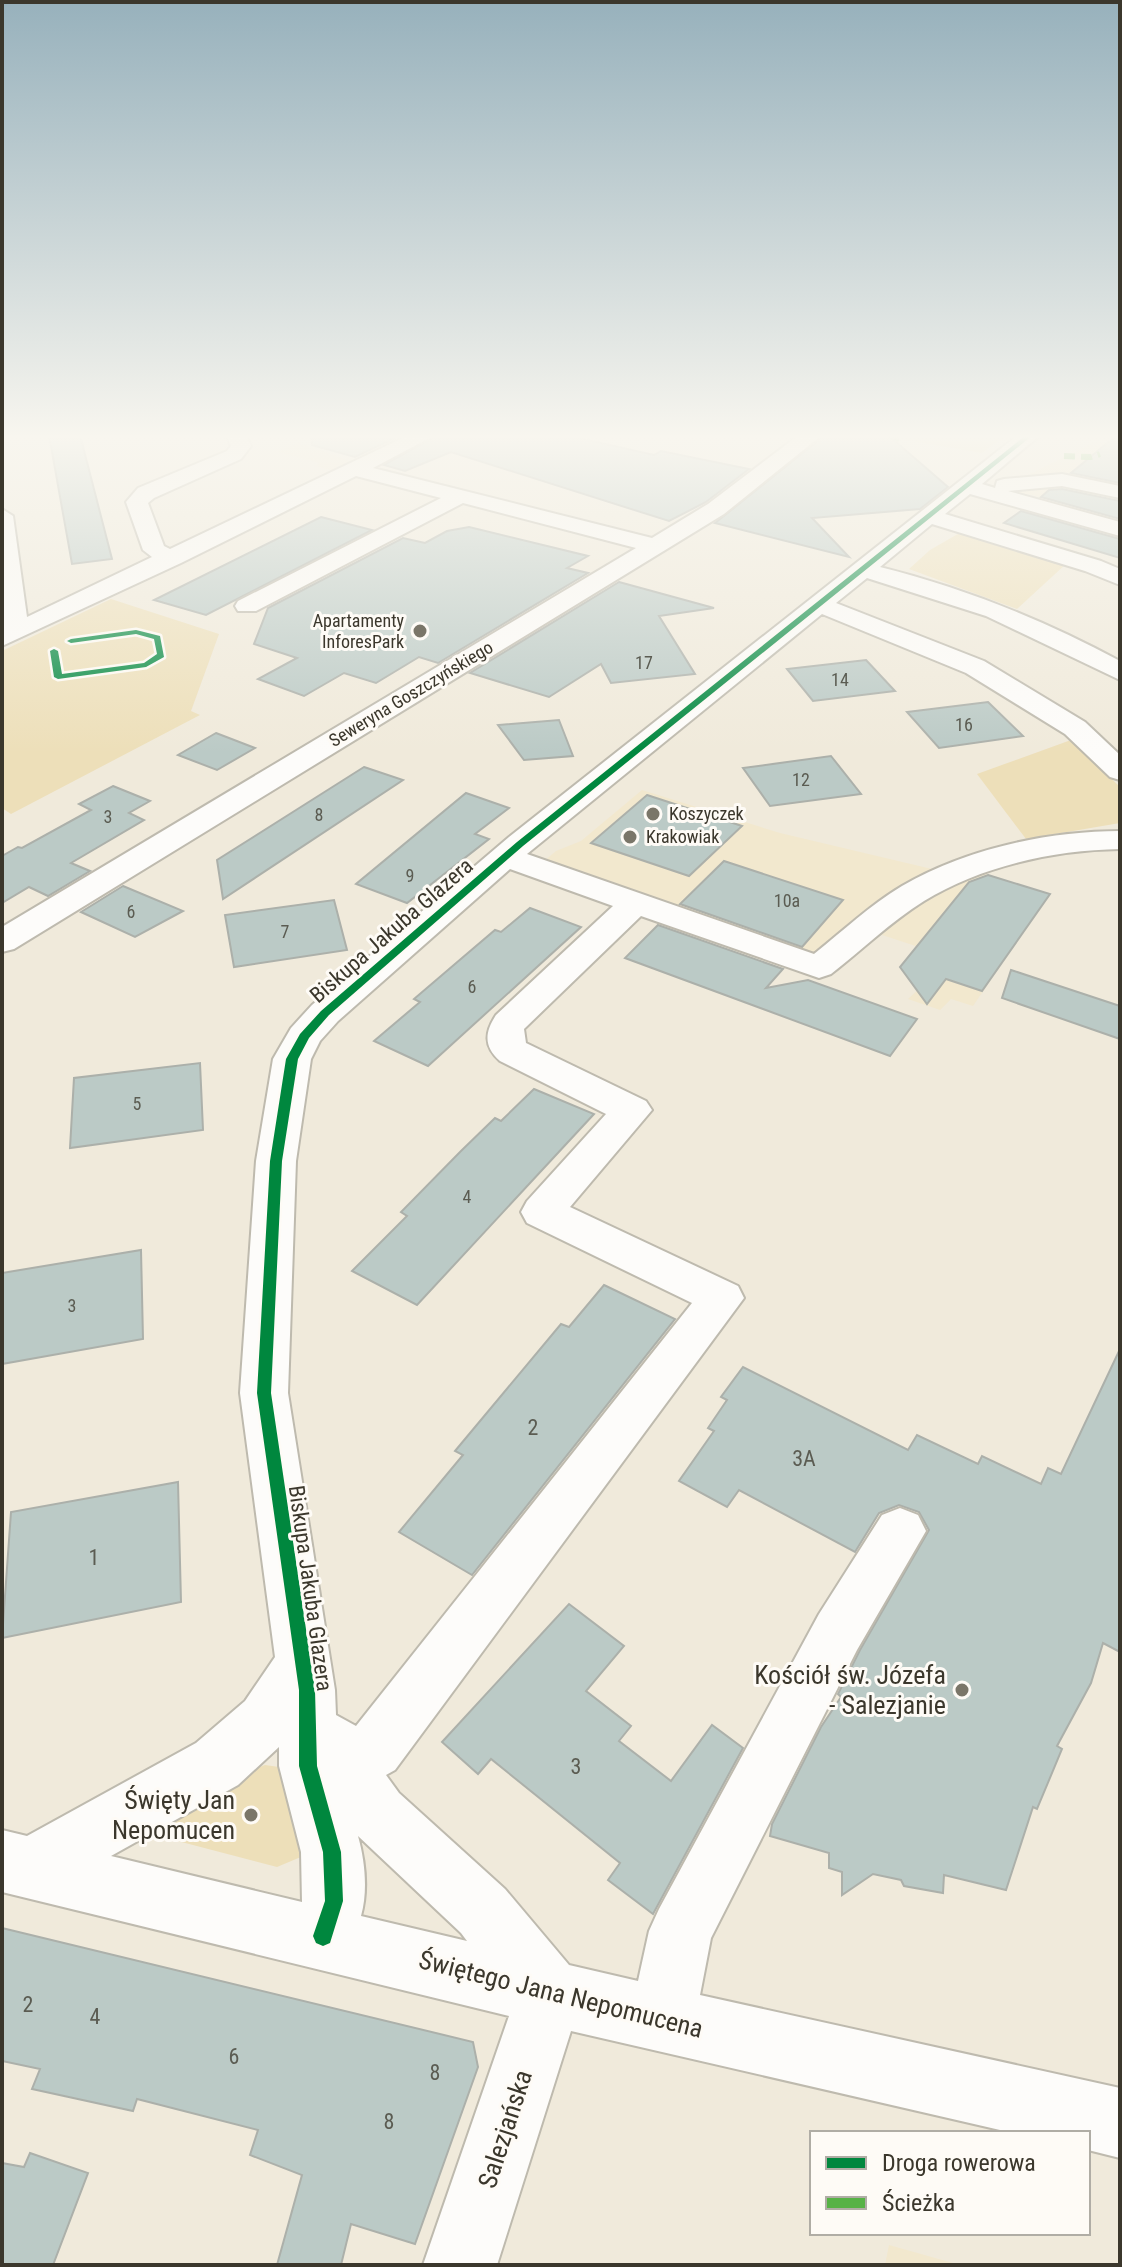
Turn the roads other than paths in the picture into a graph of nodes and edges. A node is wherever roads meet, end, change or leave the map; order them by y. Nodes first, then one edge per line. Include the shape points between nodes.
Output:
1 (3, 541) edge
2 (151, 541) edge
3 (209, 541) edge
4 (374, 541) edge
5 (635, 541) edge
6 (664, 541) edge
7 (897, 541) edge
8 (1009, 541) edge
9 (655, 546) junction
10 (173, 558) junction
11 (861, 569) junction
12 (1120, 578) edge
13 (818, 604) junction
14 (247, 606) dead end
15 (9, 635) edge
16 (1120, 672) edge
17 (1120, 771) edge
18 (1120, 840) edge
19 (505, 857) junction
20 (635, 903) junction
21 (2, 942) edge
22 (900, 1531) dead end
23 (305, 1676) junction
24 (329, 1771) junction
25 (16, 1865) edge
26 (323, 1936) junction
27 (550, 1993) junction
28 (662, 2020) junction
29 (1120, 2123) edge
30 (460, 2265) edge

1 - 15 street
2 - 10 street via 154,550
3 - 10 street
4 - 14 street
5 - 9 street
6 - 9 street, Seweryna Goszczyńskiego
7 - 11 street, Biskupa Jakuba Glazera
8 - 12 street
9 - 21 street, Seweryna Goszczyńskiego
10 - 15 street
11 - 13 street, Biskupa Jakuba Glazera
11 - 16 street via 906,579 1044,631
13 - 17 street via 975,667 1075,728
13 - 19 street, Biskupa Jakuba Glazera
18 - 20 street via 1059,847 945,876 912,894 819,967
19 - 20 street
19 - 23 street, Biskupa Jakuba Glazera via 325,1013 292,1059 276,1161 264,1393
20 - 24 street via 505,1030 506,1046 513,1052 632,1110 542,1212 722,1298 374,1750
22 - 28 street via 838,1632 681,1931
23 - 24 street, Biskupa Jakuba Glazera via 308,1766
23 - 25 street, Biskupa Jakuba Glazera via 217,1764
24 - 26 street, Biskupa Jakuba Glazera via 334,1901
24 - 27 street, Biskupa Jakuba Glazera via 483,1911
25 - 26 street, Świętego Jana Nepomucena
26 - 27 street, Świętego Jana Nepomucena
27 - 28 street, Świętego Jana Nepomucena
27 - 30 street, Salezjańska
28 - 29 street, Świętego Jana Nepomucena

